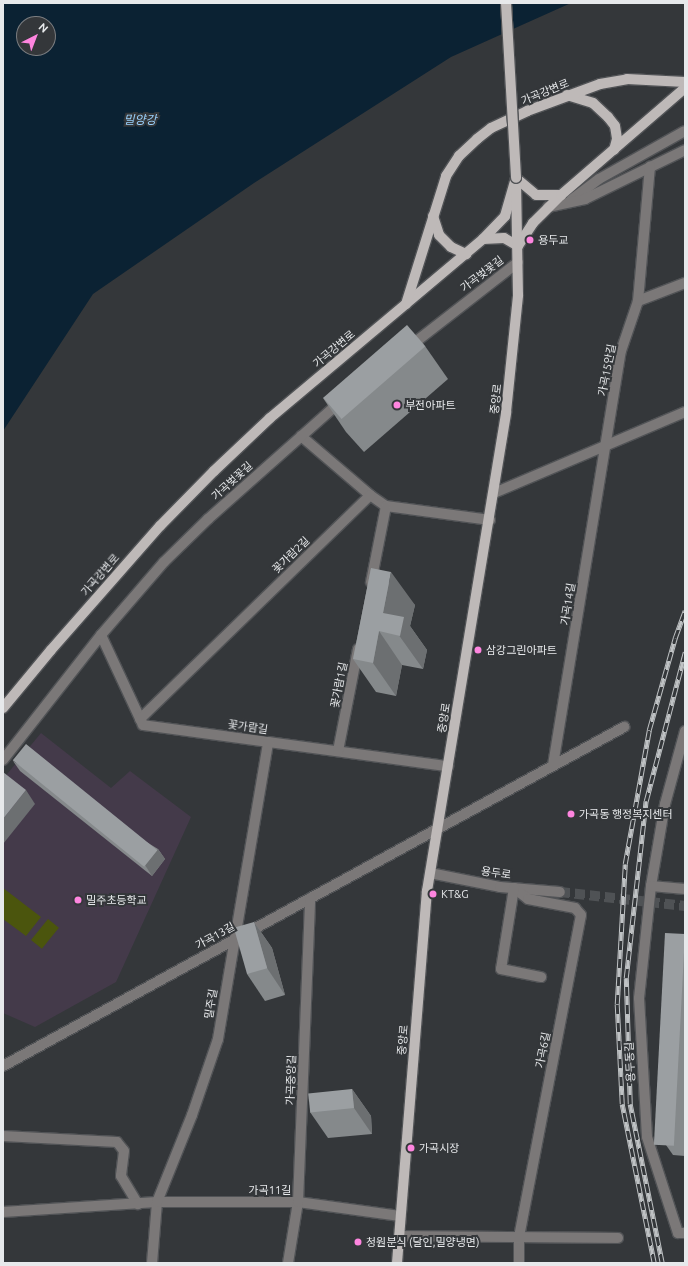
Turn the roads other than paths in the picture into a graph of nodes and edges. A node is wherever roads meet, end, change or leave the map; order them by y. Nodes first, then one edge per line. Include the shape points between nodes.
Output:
1 (506, 3) edge
2 (685, 82) edge
3 (685, 88) edge
4 (567, 95) junction
5 (685, 131) edge
6 (614, 150) junction
7 (685, 150) edge
8 (650, 167) junction
9 (516, 178) junction
10 (565, 198) junction
11 (433, 214) junction
12 (484, 239) junction
13 (518, 246) junction
14 (466, 254) junction
15 (518, 262) junction
16 (685, 283) edge
17 (638, 301) junction
18 (406, 304) junction
19 (400, 354) edge
20 (346, 398) edge
21 (685, 412) edge
22 (301, 436) junction
23 (606, 446) junction
24 (494, 493) junction
25 (370, 495) junction
26 (386, 506) junction
27 (490, 520) junction
28 (370, 590) edge
29 (101, 635) junction
30 (361, 636) edge
31 (3, 708) edge
32 (140, 719) junction
33 (624, 727) dead end
34 (685, 732) edge
35 (268, 742) junction
36 (338, 751) junction
37 (3, 760) edge
38 (553, 765) junction
39 (448, 766) junction
40 (438, 828) junction
41 (430, 873) junction
42 (651, 886) junction
43 (514, 888) junction
44 (685, 889) edge
45 (560, 892) tunnel mouth
46 (310, 898) junction
47 (234, 940) junction
48 (541, 977) dead end
49 (3, 1068) edge
50 (3, 1136) edge
51 (157, 1202) junction
52 (298, 1202) junction
53 (138, 1204) junction
54 (3, 1212) edge
55 (400, 1216) junction
56 (682, 1233) edge
57 (399, 1236) junction
58 (519, 1237) junction
59 (618, 1238) dead end
60 (152, 1263) edge
61 (288, 1263) edge
62 (397, 1263) edge
63 (520, 1263) edge

1 - 9 main road, 중앙로, bridge
2 - 4 main road, 가곡강변로 via 627,79 600,84
3 - 6 main road
4 - 6 main road via 593,103 608,117 615,126 617,139
4 - 11 main road, 가곡강변로 via 492,128 477,139 459,156 446,176
5 - 10 street
6 - 10 main road
7 - 8 street
8 - 10 street via 585,199
8 - 17 street, 가곡15안길
9 - 10 main road via 536,195
9 - 12 main road via 505,216
9 - 13 main road, 중앙로
10 - 13 main road via 548,207 526,232
11 - 14 main road via 439,235 451,247
11 - 18 main road, 가곡강변로
12 - 13 main road via 504,238
12 - 14 main road
13 - 15 main road, 중앙로
14 - 18 main road
15 - 19 street, 가곡벚꽃길
15 - 24 main road, 중앙로 via 518,295 506,412
16 - 17 street
17 - 23 street, 가곡15안길 via 621,351
18 - 31 main road, 가곡강변로 via 270,418 214,471 160,526
20 - 22 street, 가곡벚꽃길
21 - 23 street
22 - 25 street
22 - 29 street, 가곡벚꽃길 via 164,562
23 - 24 street
23 - 38 street, 가곡14길
24 - 27 main road, 중앙로
25 - 26 street
25 - 32 street, 꽃가람2길
26 - 27 street
26 - 28 street
27 - 39 main road, 중앙로
29 - 32 street
29 - 37 street, 가곡벚꽃길
30 - 36 street, 꽃가람1길
32 - 35 street, 꽃가람길 via 143,725
33 - 38 street
34 - 42 street, 용두동길 via 665,804
35 - 36 street, 꽃가람길
35 - 47 street, 밀주길
36 - 39 street, 꽃가람길
38 - 40 street
39 - 40 main road, 중앙로
40 - 41 main road, 중앙로
40 - 46 street, 가곡13길
41 - 43 street, 용두로
41 - 55 main road, 중앙로
42 - 44 street
42 - 56 street, 용두동길 via 639,998 647,1137
43 - 45 street, 용두로
43 - 48 street via 501,969
43 - 58 street, 가곡6길 via 528,899 575,908 581,915
46 - 47 street, 가곡13길
46 - 52 street, 가곡중앙길
47 - 49 street, 가곡13길
47 - 51 street, 밀주길 via 218,1039 192,1115
50 - 53 street via 117,1142 124,1151 121,1176
51 - 52 street, 가곡11길
51 - 53 street, 가곡11길
51 - 60 street, 밀주길
52 - 55 street, 가곡11길
52 - 61 street, 가곡중앙길
53 - 54 street, 가곡11길
55 - 57 main road, 중앙로
57 - 58 street
57 - 62 main road, 중앙로
58 - 59 street
58 - 63 street, 가곡6길

